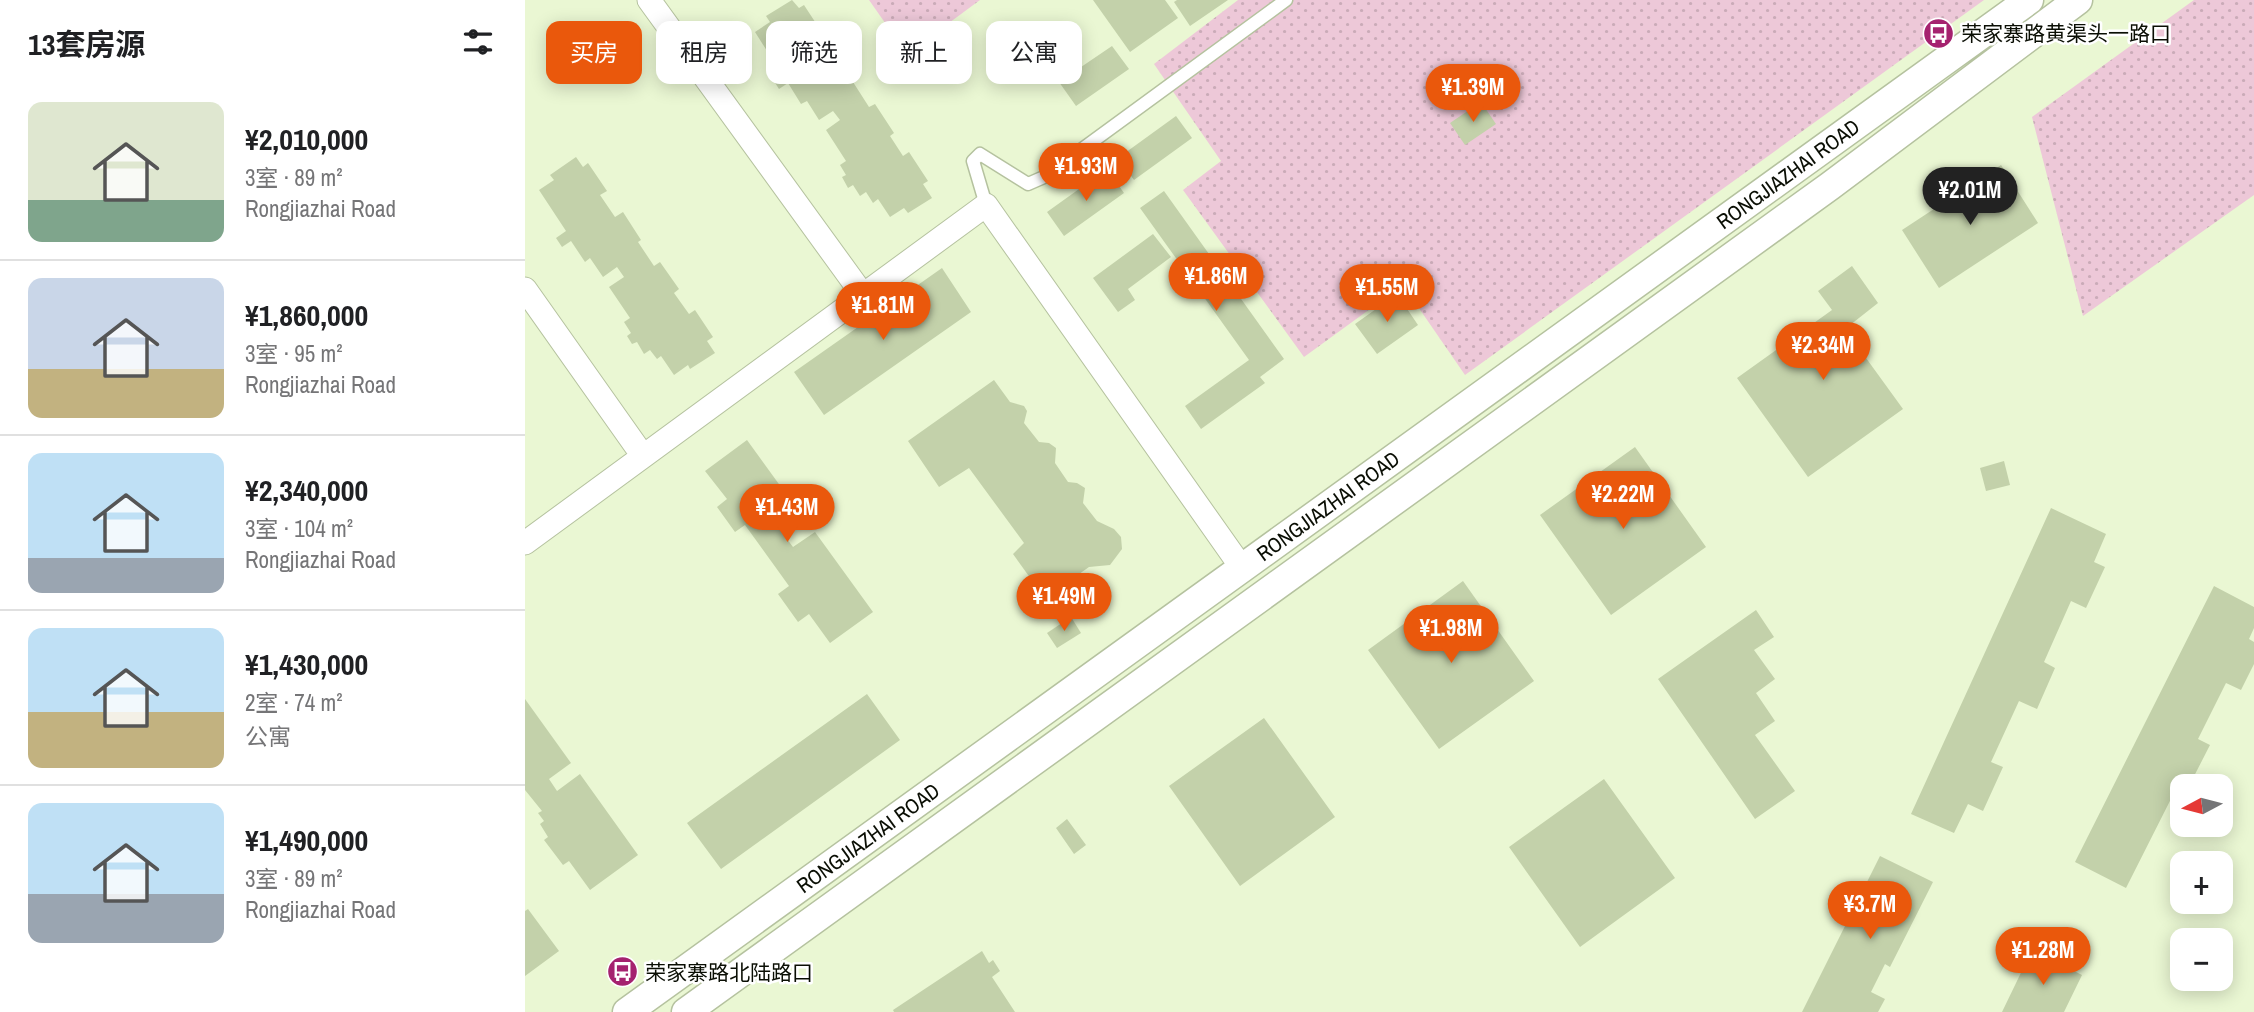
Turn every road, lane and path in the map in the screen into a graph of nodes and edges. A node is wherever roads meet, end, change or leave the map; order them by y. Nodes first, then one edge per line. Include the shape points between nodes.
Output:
1 (649, 0) edge
2 (1286, 0) edge
3 (2029, 0) edge
4 (2078, 0) edge
5 (986, 205) junction
6 (525, 289) edge
7 (863, 295) junction
8 (643, 456) junction
9 (525, 543) edge
10 (1242, 568) junction
11 (627, 1012) edge
12 (687, 1012) edge

1 - 7 street
2 - 5 lane via 1044,177 1028,184 980,154 973,161
3 - 10 street, RONGJIAZHAI ROAD
4 - 12 street, RONGJIAZHAI ROAD via 1830,186
5 - 7 street
5 - 10 street
6 - 8 street
7 - 8 street
8 - 9 street
10 - 11 street, RONGJIAZHAI ROAD

